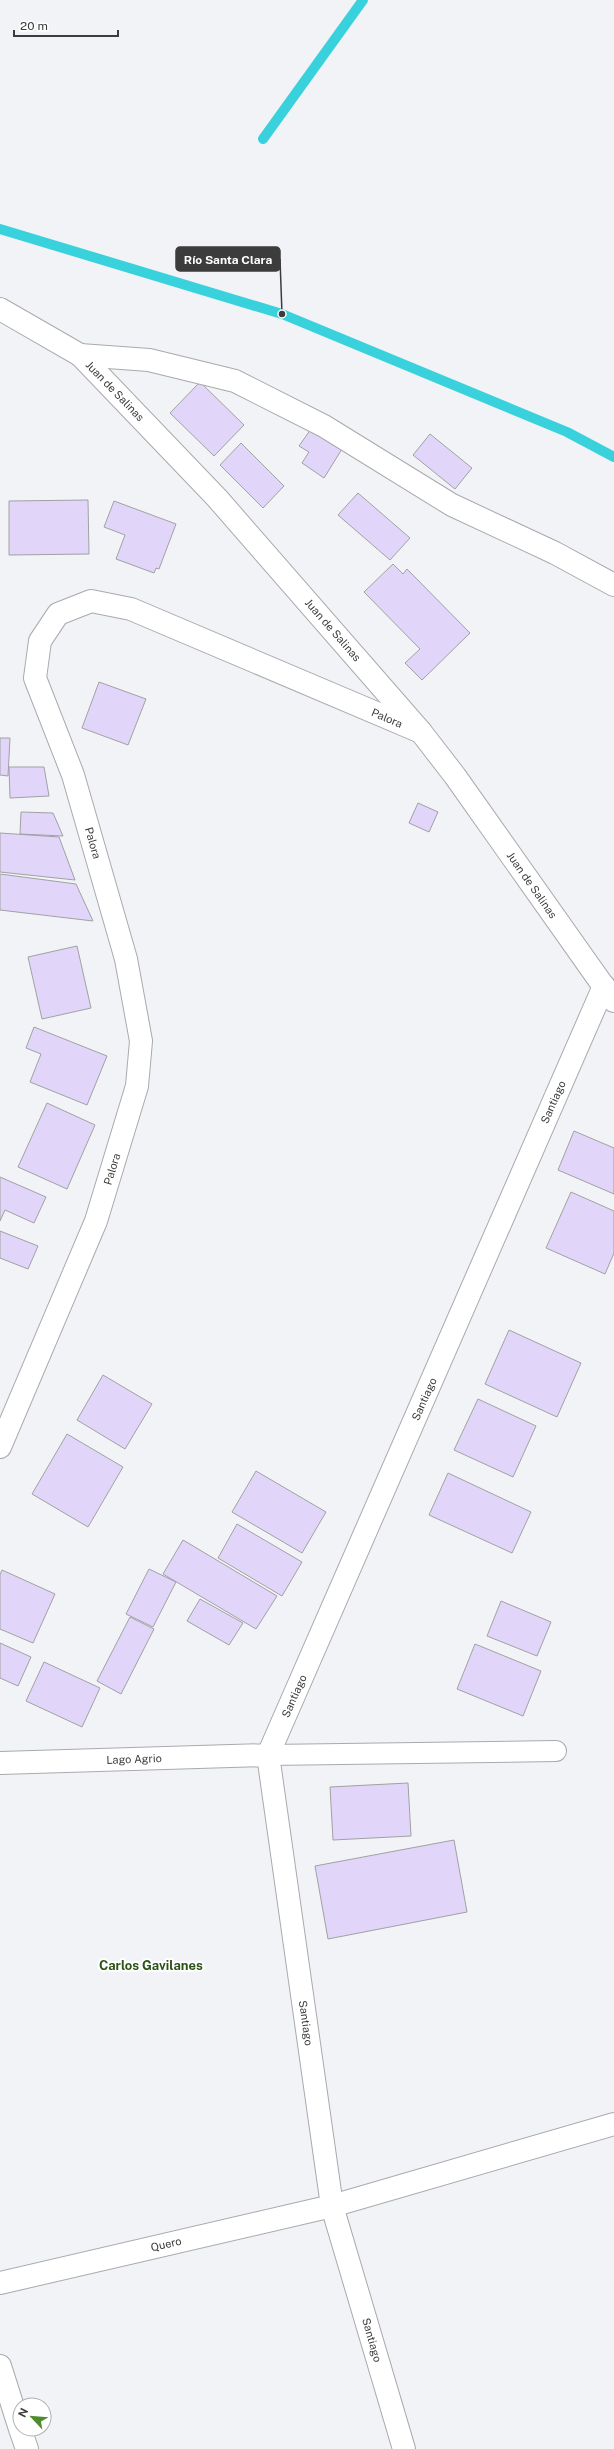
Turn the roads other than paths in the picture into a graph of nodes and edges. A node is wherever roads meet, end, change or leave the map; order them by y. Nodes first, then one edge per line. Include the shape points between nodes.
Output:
1 (0, 309) edge
2 (80, 355) junction
3 (614, 586) edge
4 (421, 732) junction
5 (609, 994) edge
6 (0, 1447) edge
7 (556, 1751) dead end
8 (268, 1755) junction
9 (0, 1763) edge
10 (614, 2124) edge
11 (332, 2206) junction
12 (0, 2283) edge
13 (0, 2366) edge
14 (12, 2404) edge
15 (22, 2437) edge
16 (26, 2449) edge
17 (404, 2449) edge

1 - 2 street, Juan de Salinas
2 - 3 street via 149,360 235,381 324,426 452,505 555,553
2 - 4 street, Juan de Salinas via 217,498
4 - 5 street, Juan de Salinas
4 - 6 street, Palora via 131,609 91,601 58,614 40,641 35,678 73,775 126,959 142,1041 137,1086 96,1221
5 - 8 street, Santiago
7 - 8 lane
8 - 9 street, Lago Agrio
8 - 11 street, Santiago
10 - 11 street, Quero
11 - 12 street, Quero
11 - 17 street, Santiago
13 - 14 street
15 - 16 street

